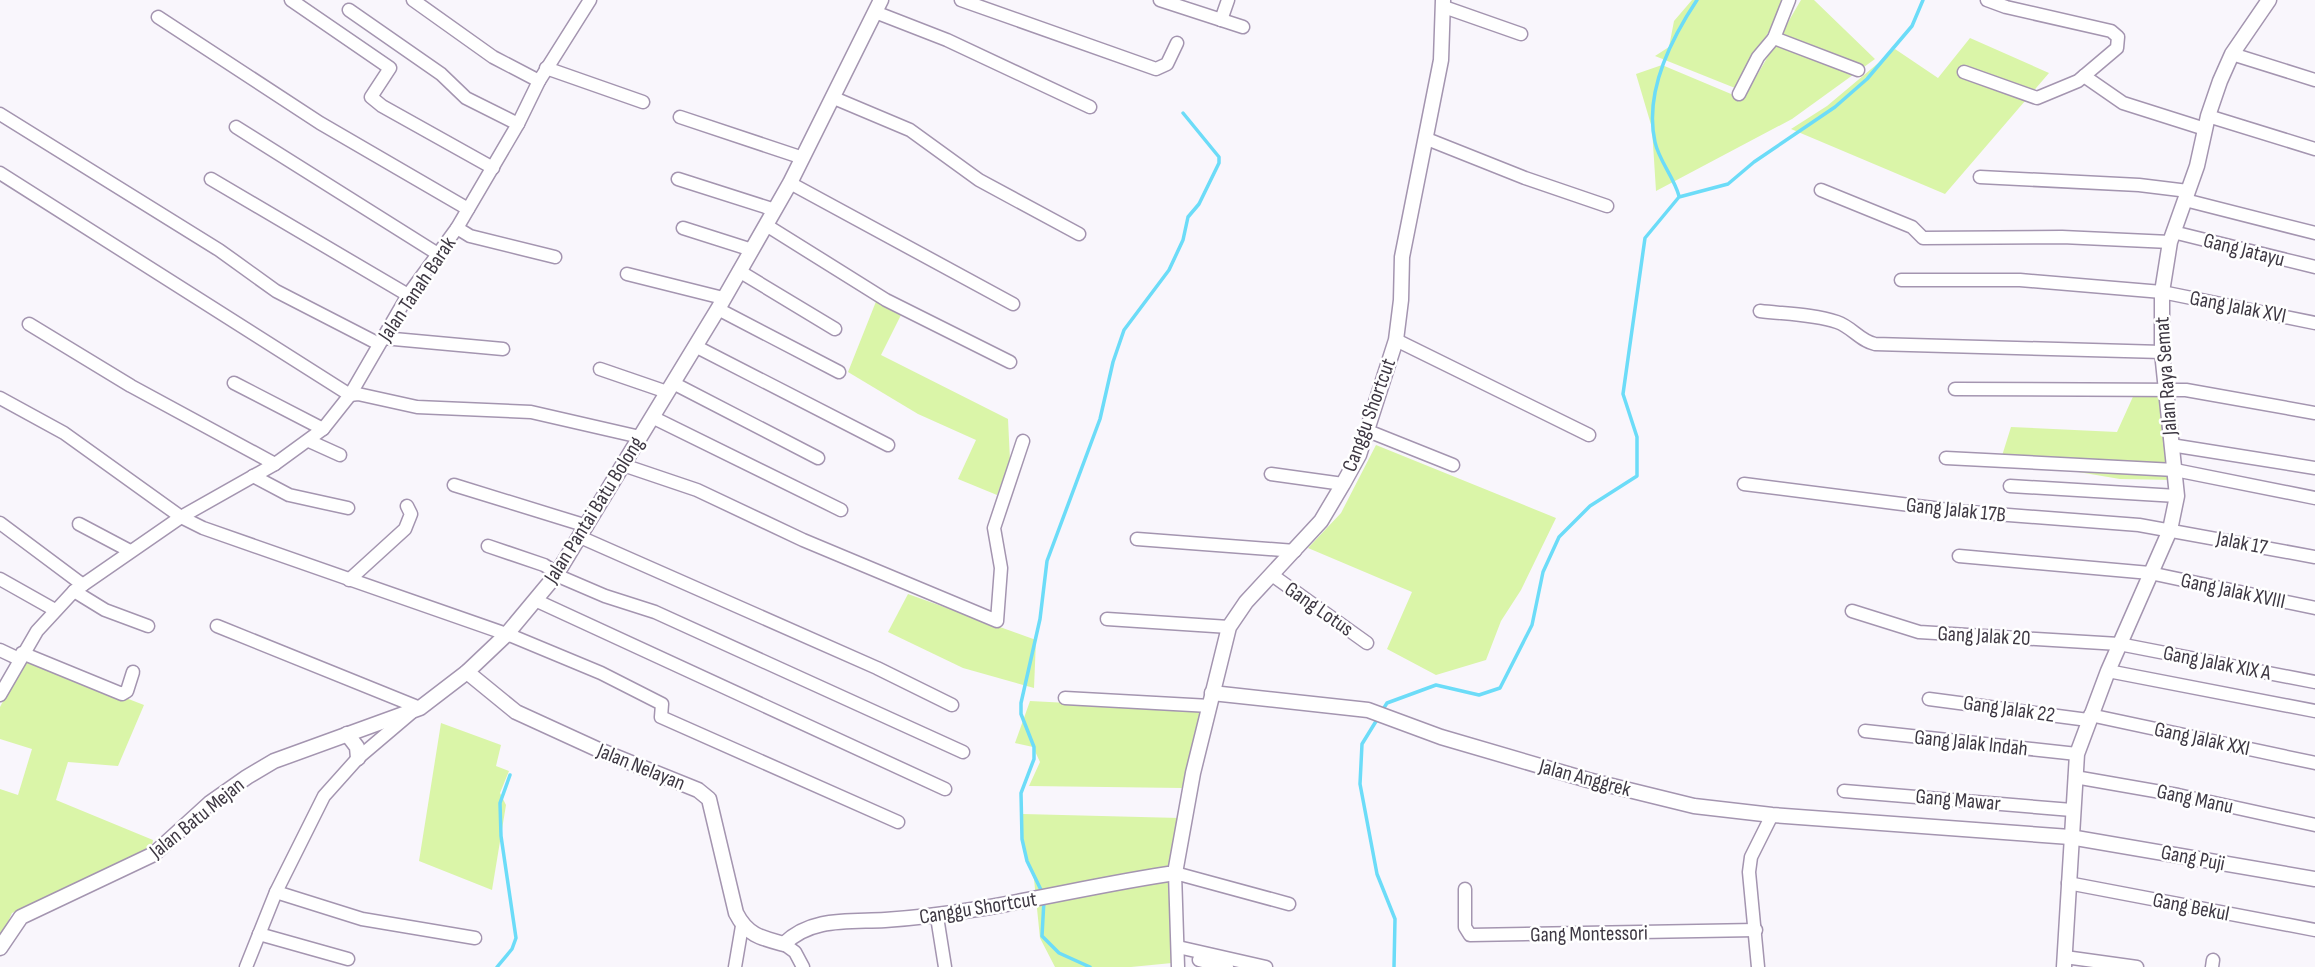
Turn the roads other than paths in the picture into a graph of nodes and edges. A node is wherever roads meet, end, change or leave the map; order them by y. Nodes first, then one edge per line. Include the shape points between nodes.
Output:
1 (291, 0) edge
2 (413, 0) edge
3 (590, 0) edge
4 (961, 0) edge
5 (1160, 0) edge
6 (1228, 0) edge
7 (1788, 0) edge
8 (1987, 0) edge
9 (2269, 0) edge
10 (1443, 4) edge
11 (878, 6) edge
12 (349, 10) dead end
13 (158, 17) dead end
14 (1222, 20) junction
15 (1243, 27) dead end
16 (1521, 34) dead end
17 (1774, 38) junction
18 (1177, 43) dead end
19 (2232, 54) junction
20 (546, 68) junction
21 (1858, 69) dead end
22 (1964, 72) dead end
23 (2084, 76) junction
24 (2315, 80) edge
25 (539, 81) junction
26 (1739, 94) dead end
27 (834, 97) junction
28 (643, 102) dead end
29 (1090, 107) dead end
30 (0, 114) edge
31 (680, 117) dead end
32 (2206, 122) junction
33 (518, 124) junction
34 (236, 127) dead end
35 (1427, 139) junction
36 (2315, 149) edge
37 (803, 158) junction
38 (493, 168) junction
39 (0, 173) edge
40 (1980, 177) dead end
41 (211, 179) dead end
42 (678, 179) dead end
43 (790, 183) junction
44 (1821, 190) dead end
45 (2187, 196) junction
46 (1607, 206) dead end
47 (468, 209) junction
48 (775, 210) junction
49 (766, 225) junction
50 (457, 228) junction
51 (683, 228) dead end
52 (2315, 233) edge
53 (1079, 234) dead end
54 (2172, 237) junction
55 (752, 250) junction
56 (438, 254) junction
57 (555, 257) dead end
58 (2315, 267) edge
59 (739, 271) junction
60 (627, 274) dead end
61 (1901, 280) dead end
62 (2162, 292) junction
63 (408, 295) junction
64 (720, 304) junction
65 (1013, 304) dead end
66 (1760, 311) dead end
67 (2315, 323) edge
68 (29, 324) dead end
69 (835, 329) dead end
70 (1396, 340) junction
71 (381, 341) junction
72 (695, 346) junction
73 (503, 349) dead end
74 (2162, 352) junction
75 (1010, 362) dead end
76 (600, 369) dead end
77 (839, 372) dead end
78 (234, 383) dead end
79 (670, 387) junction
80 (1955, 389) dead end
81 (2164, 390) junction
82 (350, 395) junction
83 (0, 398) edge
84 (2315, 413) edge
85 (652, 417) junction
86 (323, 429) junction
87 (1368, 431) junction
88 (1589, 435) dead end
89 (640, 437) junction
90 (309, 441) junction
91 (1023, 441) dead end
92 (2171, 444) junction
93 (888, 445) dead end
94 (340, 455) dead end
95 (818, 458) dead end
96 (1946, 458) dead end
97 (275, 464) junction
98 (623, 465) junction
99 (1453, 465) dead end
100 (2315, 468) edge
101 (2175, 470) junction
102 (1271, 474) dead end
103 (253, 476) junction
104 (1343, 484) junction
105 (1744, 484) dead end
106 (454, 485) dead end
107 (2010, 486) dead end
108 (2177, 496) junction
109 (2315, 498) edge
110 (407, 506) dead end
111 (348, 508) dead end
112 (841, 510) dead end
113 (181, 517) junction
114 (0, 523) edge
115 (79, 524) dead end
116 (2170, 530) junction
117 (583, 531) junction
118 (1137, 540) dead end
119 (488, 547) dead end
120 (130, 551) junction
121 (1295, 551) junction
122 (1959, 556) dead end
123 (2315, 557) edge
124 (2150, 573) junction
125 (556, 574) junction
126 (1272, 575) junction
127 (0, 579) edge
128 (349, 580) junction
129 (79, 588) junction
130 (535, 600) junction
131 (2315, 608) edge
132 (55, 610) junction
133 (1852, 611) dead end
134 (1107, 619) dead end
135 (148, 626) dead end
136 (217, 626) dead end
137 (1229, 627) junction
138 (506, 635) junction
139 (1367, 643) dead end
140 (2119, 644) junction
141 (0, 650) edge
142 (20, 656) junction
143 (2108, 671) junction
144 (133, 672) dead end
145 (467, 672) junction
146 (2315, 682) edge
147 (0, 695) edge
148 (1065, 698) dead end
149 (1211, 699) junction
150 (1929, 699) dead end
151 (952, 705) dead end
152 (415, 710) junction
153 (2315, 711) edge
154 (2089, 718) junction
155 (1865, 731) dead end
156 (347, 734) junction
157 (963, 752) dead end
158 (2077, 754) junction
159 (358, 758) junction
160 (2315, 763) edge
161 (2075, 777) junction
162 (945, 789) dead end
163 (1844, 791) dead end
164 (2072, 810) junction
165 (1772, 815) junction
166 (898, 822) dead end
167 (2315, 825) edge
168 (2070, 837) junction
169 (1175, 873) junction
170 (2315, 879) edge
171 (2068, 883) junction
172 (1465, 889) dead end
173 (276, 892) junction
174 (1289, 904) dead end
175 (937, 917) junction
176 (742, 926) junction
177 (1756, 930) junction
178 (2315, 930) edge
179 (259, 934) junction
180 (475, 938) dead end
181 (784, 944) junction
182 (0, 948) edge
183 (1178, 956) edge
184 (348, 959) dead end
185 (2065, 962) edge
186 (246, 967) edge
187 (735, 967) edge
188 (803, 967) edge
189 (945, 967) edge
190 (1227, 967) edge
191 (1266, 967) edge
192 (1758, 967) edge
193 (2137, 967) edge

1 - 38 street via 390,68 371,97
2 - 25 street via 493,57
3 - 20 street, Jalan Tanah Barak
4 - 18 street via 1156,69 1167,64
5 - 14 street
6 - 14 street
7 - 17 street
8 - 23 street via 2115,33 2117,48
9 - 19 street, Jalan Raya Semat
10 - 16 street
10 - 35 street, Canggu Shortcut via 1441,60
11 - 27 street, Jalan Pantai Batu Bolong
11 - 29 street
12 - 33 street via 441,74 466,98
13 - 47 street via 320,123
14 - 15 street
17 - 21 street
17 - 26 street
19 - 24 street
19 - 32 street, Jalan Raya Semat
20 - 25 street, Jalan Tanah Barak
20 - 28 street
22 - 23 street via 2030,97 2045,96
23 - 32 street via 2123,103
25 - 33 street, Jalan Tanah Barak
27 - 37 street, Jalan Pantai Batu Bolong
27 - 53 street via 910,130 979,180
30 - 71 street via 219,250 275,291
31 - 37 street
32 - 36 street
32 - 45 street, Jalan Raya Semat
33 - 38 street, Jalan Tanah Barak
34 - 56 street
35 - 46 street
35 - 70 street, Canggu Shortcut via 1402,257
37 - 43 street, Jalan Pantai Batu Bolong
38 - 47 street, Jalan Tanah Barak
39 - 82 street
40 - 45 street via 2139,185
41 - 63 street
42 - 48 street
43 - 48 street, Jalan Pantai Batu Bolong
43 - 65 street
44 - 54 street, Gang Jatayu via 1912,227 1918,236 1928,239
45 - 52 street
45 - 54 street, Jalan Raya Semat
47 - 50 street, Jalan Tanah Barak
48 - 49 street, Jalan Pantai Batu Bolong
49 - 55 street, Jalan Pantai Batu Bolong
49 - 75 street via 886,300
50 - 56 street, Jalan Tanah Barak
50 - 57 street via 470,236
51 - 55 street
54 - 58 street, Gang Jatayu
54 - 62 street, Jalan Raya Semat
55 - 59 street, Jalan Pantai Batu Bolong
56 - 63 street, Jalan Tanah Barak
59 - 64 street, Jalan Pantai Batu Bolong
59 - 69 street
60 - 64 street
61 - 62 street, Gang Jalak XVI via 2020,280
62 - 67 street, Gang Jalak XVI
62 - 74 street, Jalan Raya Semat
63 - 71 street, Jalan Tanah Barak
64 - 72 street, Jalan Pantai Batu Bolong
64 - 77 street
66 - 74 street via 1834,321 1875,344
68 - 97 street
70 - 87 street, Canggu Shortcut
70 - 88 street
71 - 73 street
71 - 82 street, Jalan Tanah Barak
72 - 79 street, Jalan Pantai Batu Bolong
72 - 93 street
74 - 81 street, Jalan Raya Semat
76 - 79 street
78 - 86 street
79 - 85 street, Jalan Pantai Batu Bolong
79 - 95 street
80 - 81 street
81 - 84 street via 2225,395
81 - 92 street, Jalan Raya Semat
82 - 86 street, Jalan Tanah Barak
82 - 89 street via 418,407 531,412
83 - 113 street via 64,433
85 - 89 street, Jalan Pantai Batu Bolong
85 - 112 street
86 - 90 street, Jalan Tanah Barak
87 - 99 street
87 - 104 street, Canggu Shortcut
89 - 98 street, Jalan Pantai Batu Bolong
90 - 94 street
90 - 97 street, Jalan Tanah Barak
91 - 98 street via 994,528 1001,568 997,621 696,490
92 - 100 street
92 - 101 street, Jalan Raya Semat
96 - 101 street
97 - 103 street, Jalan Tanah Barak
98 - 117 street, Jalan Pantai Batu Bolong
101 - 108 street, Jalan Raya Semat
101 - 109 street
102 - 104 street
103 - 111 street via 289,495
103 - 113 street, Jalan Tanah Barak
104 - 121 street, Canggu Shortcut
105 - 116 street, Gang Jalak 17B via 1956,511
106 - 117 street
107 - 108 street
108 - 116 street, Jalan Raya Semat
110 - 128 street via 411,514 405,529
113 - 120 street, Jalan Tanah Barak
113 - 128 street via 219,535
114 - 129 street
115 - 120 street
116 - 123 street, Jalak 17
116 - 124 street, Jalan Raya Semat
117 - 125 street, Jalan Pantai Batu Bolong
117 - 151 street
118 - 121 street
119 - 125 street via 544,565
120 - 129 street, Jalan Tanah Barak
121 - 126 street, Canggu Shortcut
122 - 124 street, Gang Jalak XVIII
124 - 131 street, Gang Jalak XVIII
124 - 140 street, Jalan Raya Semat
125 - 130 street, Jalan Pantai Batu Bolong
125 - 157 street via 655,612
126 - 137 street, Canggu Shortcut
126 - 139 street, Gang Lotus
127 - 132 street
128 - 138 street
129 - 132 street, Jalan Tanah Barak
129 - 135 street via 105,610
130 - 138 street, Jalan Pantai Batu Bolong
130 - 162 street
132 - 142 street, Jalan Tanah Barak
133 - 140 street, Gang Jalak 20 via 1919,632
134 - 137 street
136 - 152 street
137 - 149 street, Canggu Shortcut
138 - 145 street, Jalan Pantai Batu Bolong
138 - 166 street via 643,693 662,704 661,717
140 - 143 street, Jalan Raya Semat
140 - 146 street, Gang Jalak XIX A
141 - 142 street
142 - 144 street via 122,694
142 - 147 street, Jalan Tanah Barak
143 - 153 street
143 - 154 street, Jalan Raya Semat
145 - 152 street, Jalan Pantai Batu Bolong
145 - 176 street, Jalan Nelayan via 516,712 698,790 709,799 729,891
148 - 149 street
149 - 165 street, Jalan Anggrek via 1368,710 1628,790 1694,806
149 - 169 street, Canggu Shortcut
150 - 154 street, Gang Jalak 22
152 - 156 street, Jalan Batu Mejan
152 - 159 street, Jalan Pantai Batu Bolong
154 - 158 street, Jalan Raya Semat
154 - 160 street, Gang Jalak XXI
155 - 158 street, Gang Jalak Indah
156 - 159 street
156 - 182 street, Jalan Batu Mejan via 274,761 247,777 210,803 154,855 21,917
158 - 161 street, Jalan Raya Semat
159 - 173 street, Jalan Pantai Batu Bolong via 324,796
161 - 164 street, Jalan Raya Semat
161 - 167 street, Gang Manu
163 - 164 street, Gang Mawar
164 - 168 street, Jalan Raya Semat
165 - 168 street, Jalan Anggrek
165 - 177 street via 1751,857
168 - 170 street, Gang Puji
168 - 171 street, Jalan Raya Semat
169 - 174 street
169 - 175 street, Canggu Shortcut
169 - 183 street, Canggu Shortcut
171 - 178 street, Gang Bekul
171 - 185 street, Jalan Raya Semat
172 - 177 street, Gang Montessori via 1465,927 1470,935
173 - 179 street, Jalan Pantai Batu Bolong
173 - 180 street via 362,919
175 - 181 street, Canggu Shortcut via 816,924 796,932
175 - 189 street
176 - 181 street
176 - 187 street
177 - 192 street
179 - 184 street
179 - 186 street, Jalan Pantai Batu Bolong
181 - 188 street
183 - 190 street
183 - 191 street
185 - 193 street

